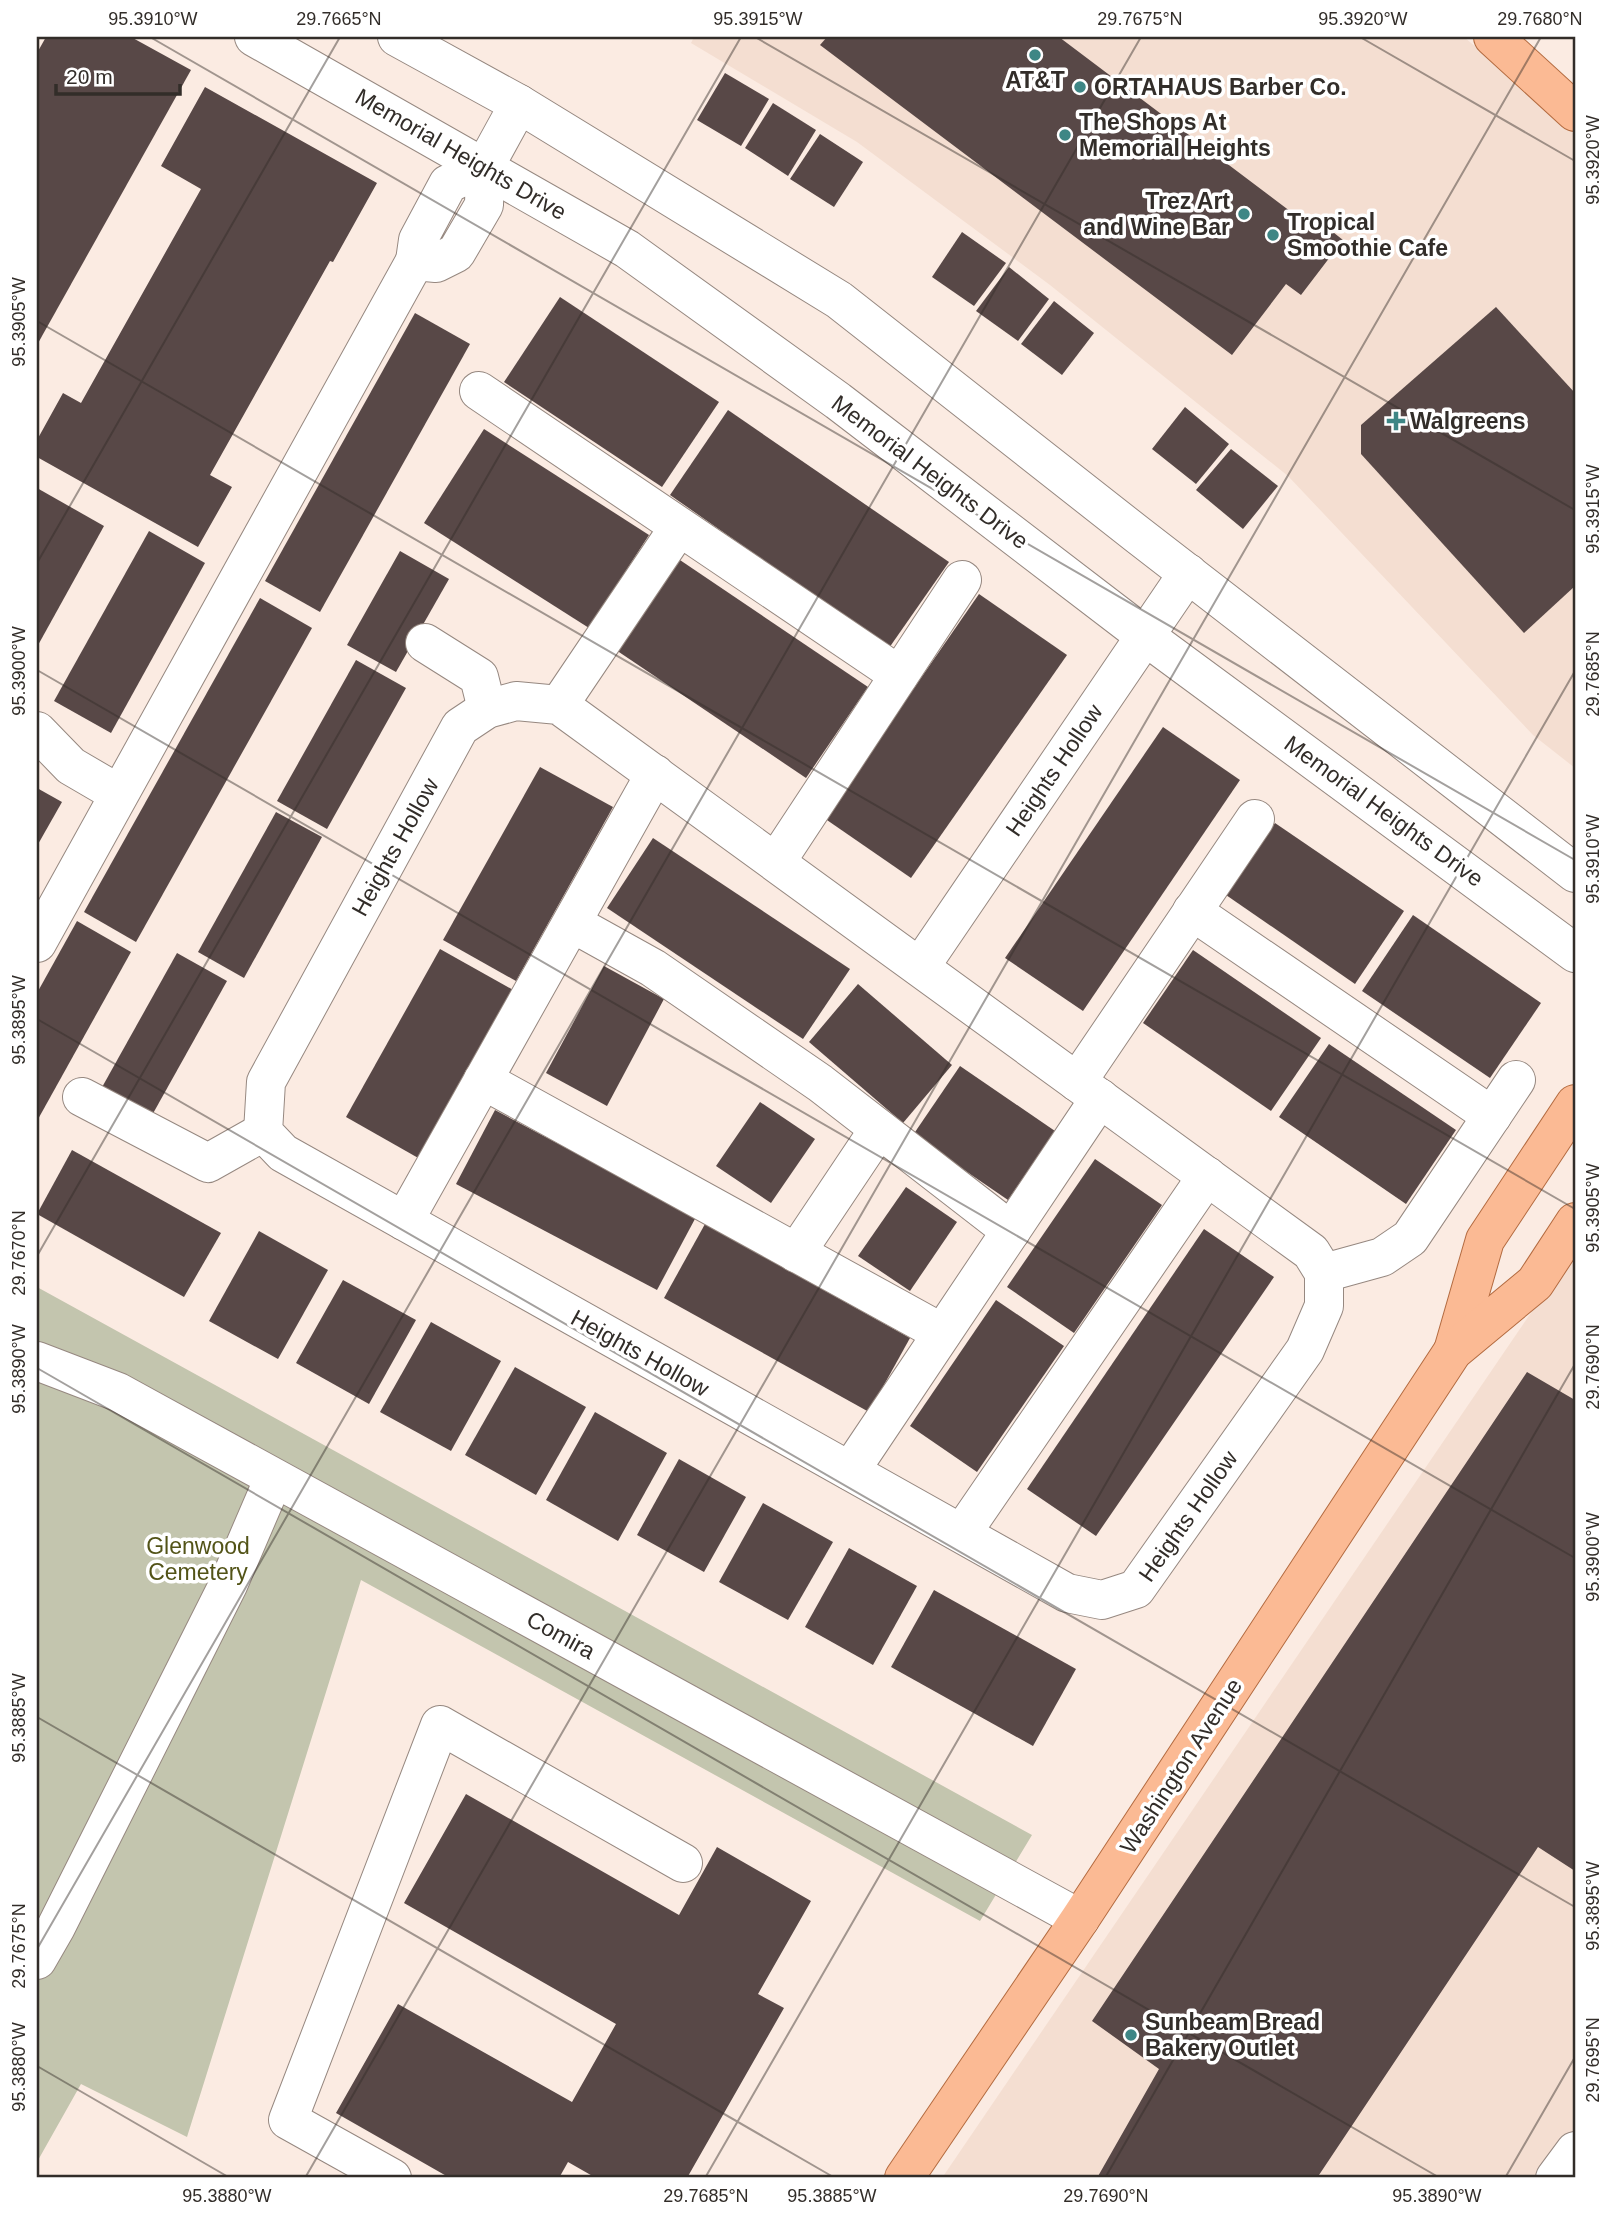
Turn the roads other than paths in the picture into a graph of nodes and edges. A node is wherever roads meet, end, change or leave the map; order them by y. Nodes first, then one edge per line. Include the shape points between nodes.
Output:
1 (254, 37) edge
2 (397, 37) edge
3 (1493, 37) edge
4 (519, 104) junction
5 (1575, 112) edge
6 (485, 166) junction
7 (479, 391) dead end
8 (679, 527) junction
9 (1188, 573) junction
10 (962, 580) dead end
11 (1145, 636) junction
12 (425, 643) dead end
13 (899, 675) junction
14 (559, 705) junction
15 (487, 709) junction
16 (37, 731) edge
17 (654, 774) junction
18 (120, 794) junction
19 (1255, 819) dead end
20 (776, 862) junction
21 (1575, 873) edge
22 (1192, 911) junction
23 (572, 923) junction
24 (37, 943) edge
25 (1575, 953) edge
26 (920, 967) junction
27 (483, 1080) junction
28 (1516, 1080) dead end
29 (1088, 1090) junction
30 (82, 1097) dead end
31 (1574, 1110) edge
32 (1492, 1116) junction
33 (879, 1129) junction
34 (263, 1132) junction
35 (1207, 1176) junction
36 (404, 1221) junction
37 (1575, 1222) edge
38 (1011, 1231) junction
39 (796, 1252) junction
40 (1324, 1273) junction
41 (942, 1334) junction
42 (1454, 1352) junction
43 (37, 1361) edge
44 (850, 1471) junction
45 (274, 1478) junction
46 (962, 1533) junction
47 (683, 1863) dead end
48 (1080, 1919) junction
49 (37, 1960) edge
50 (1575, 2151) edge
51 (392, 2178) edge
52 (904, 2178) edge
53 (1555, 2178) edge

1 - 6 street, Memorial Heights Drive
2 - 4 street
3 - 5 main road
4 - 6 street
4 - 9 street via 839,300
6 - 11 street, Memorial Heights Drive via 627,249 838,401
6 - 18 street via 448,184 418,240 415,261
7 - 8 street
8 - 13 street
8 - 14 street
9 - 11 street, Heights Hollow
9 - 21 street
10 - 13 street
11 - 25 street, Memorial Heights Drive
11 - 26 street, Heights Hollow
12 - 15 street via 479,677
13 - 20 street
14 - 15 street, Heights Hollow via 516,701
14 - 17 street
15 - 34 street, Heights Hollow via 460,727 266,1082
16 - 18 street via 71,766
17 - 20 street
17 - 23 street
18 - 24 street
19 - 22 street
20 - 26 street
22 - 29 street
22 - 32 street
23 - 27 street
23 - 33 street via 653,968
26 - 29 street
27 - 36 street
27 - 39 street
28 - 32 street
29 - 35 street
29 - 38 street
30 - 34 street via 208,1163
31 - 42 main road, Washington Avenue via 1485,1240
32 - 40 street via 1410,1238 1382,1257
33 - 38 street
33 - 39 street
34 - 36 street, Heights Hollow via 284,1153
35 - 40 street via 1311,1252
35 - 46 street
36 - 44 street, Heights Hollow
37 - 42 main road, Washington Avenue via 1535,1283
38 - 41 street
39 - 41 street
40 - 46 street, Heights Hollow via 1324,1306 1305,1350 1136,1589 1102,1600 1067,1593
41 - 44 street
42 - 48 main road, Washington Avenue
43 - 45 street, Comira via 118,1392
44 - 46 street, Heights Hollow
45 - 48 street, Comira
45 - 49 street via 228,1585
47 - 51 street via 440,1725 288,2120
48 - 52 main road, Washington Avenue
50 - 53 street

